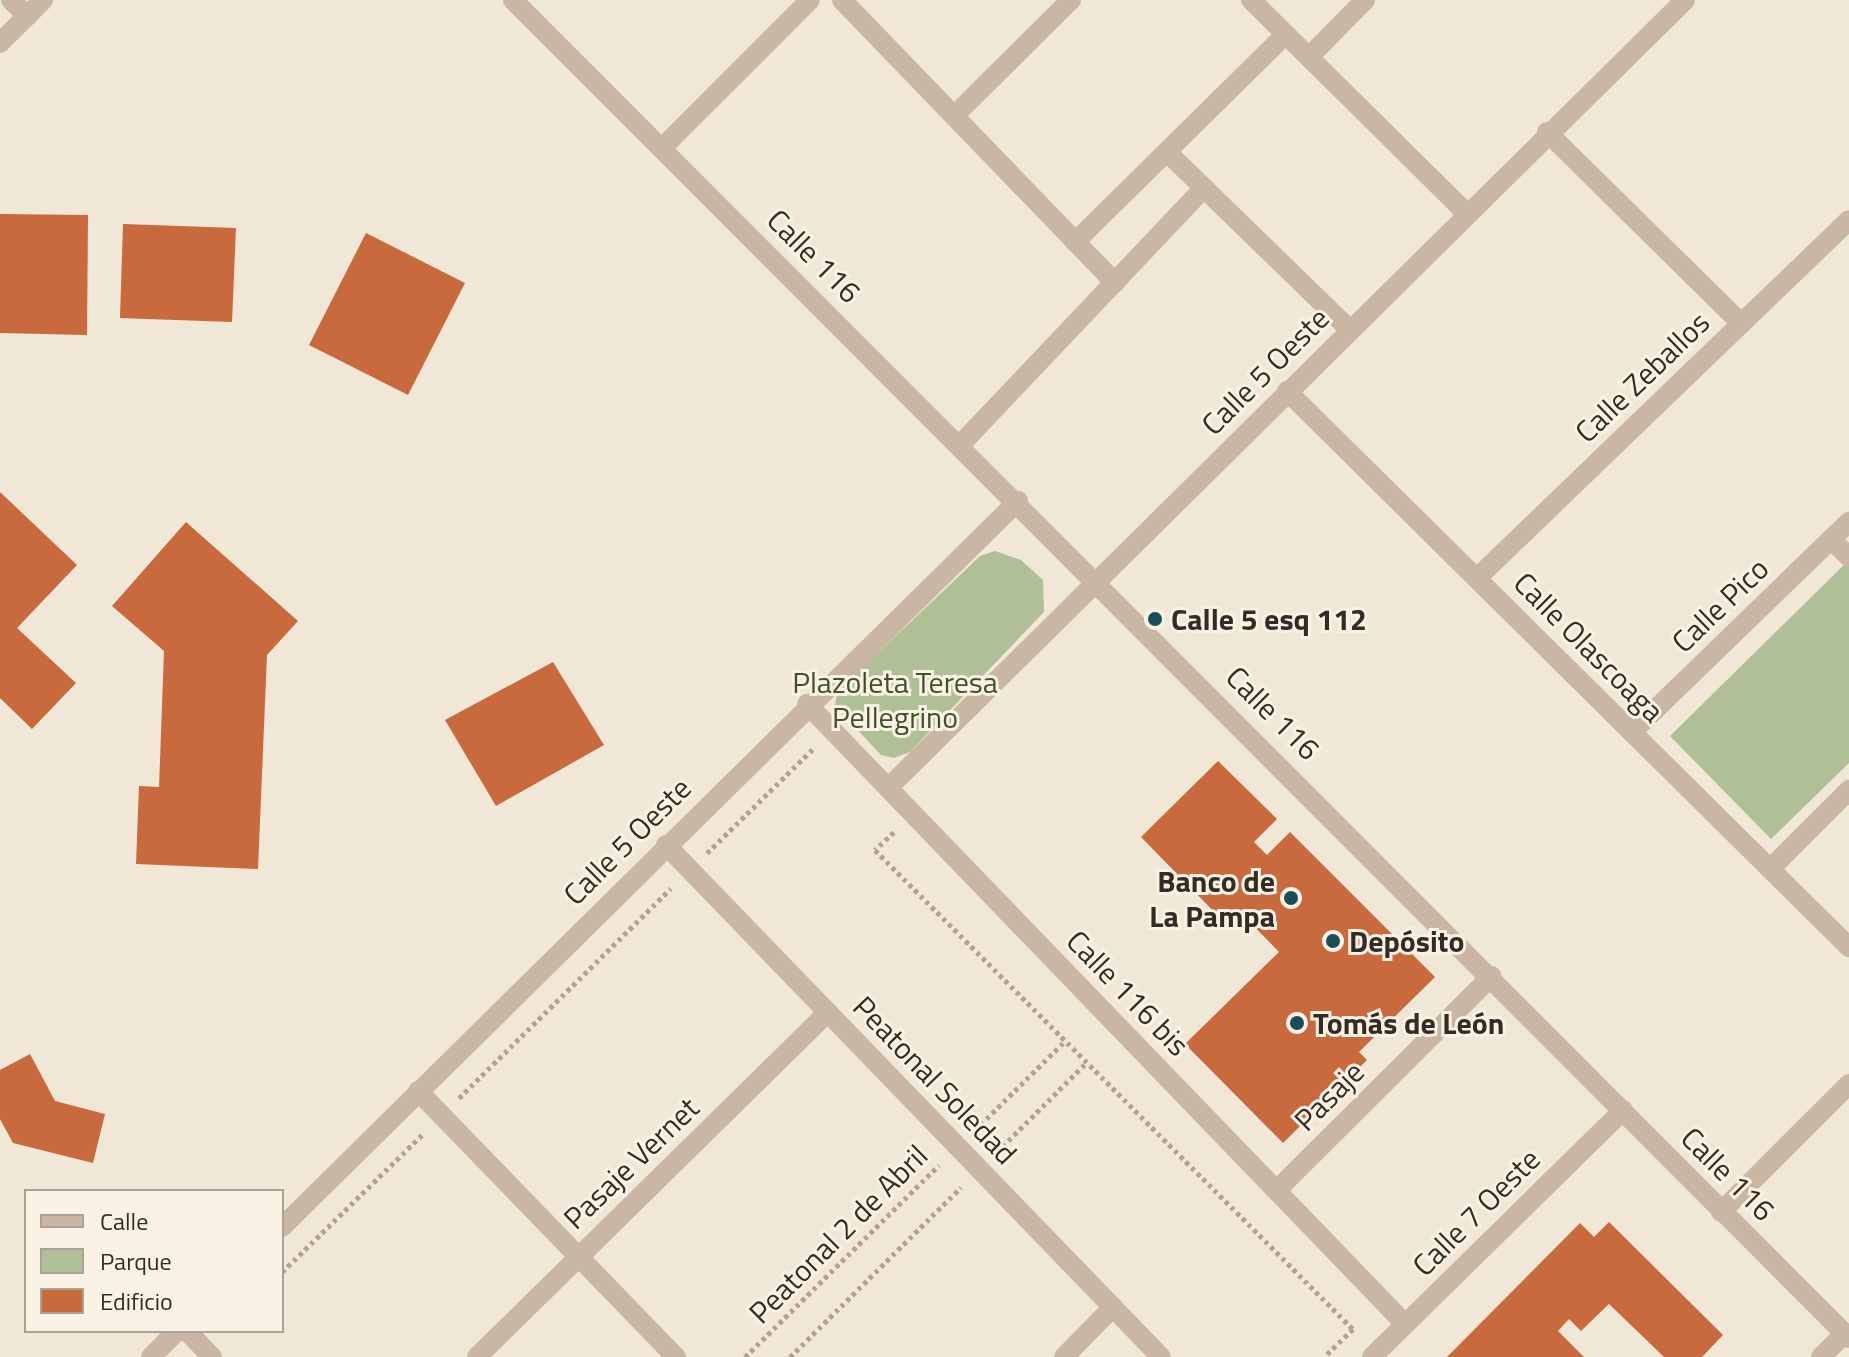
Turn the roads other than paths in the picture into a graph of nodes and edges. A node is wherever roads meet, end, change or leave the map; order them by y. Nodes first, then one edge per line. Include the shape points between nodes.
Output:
1 (11, 0) edge
2 (43, 0) edge
3 (513, 0) edge
4 (842, 0) edge
5 (1071, 0) edge
6 (1251, 0) edge
7 (1365, 0) edge
8 (1685, 0) edge
9 (807, 1) edge
10 (27, 16) junction
11 (1286, 34) junction
12 (0, 43) edge
13 (1309, 57) junction
14 (954, 116) junction
15 (1547, 132) junction
16 (662, 148) junction
17 (1167, 152) junction
18 (1204, 188) junction
19 (1466, 213) junction
20 (1849, 220) edge
21 (1075, 242) junction
22 (1115, 283) junction
23 (1741, 323) junction
24 (1349, 329) junction
25 (1287, 391) junction
26 (961, 444) junction
27 (1018, 501) junction
28 (1849, 522) edge
29 (1831, 539) junction
30 (1849, 557) edge
31 (1477, 578) junction
32 (1098, 581) junction
33 (807, 704) junction
34 (1632, 732) junction
35 (889, 787) junction
36 (1849, 790) edge
37 (666, 845) junction
38 (1770, 869) junction
39 (1849, 947) edge
40 (1492, 976) junction
41 (828, 1012) junction
42 (1849, 1084) edge
43 (418, 1091) junction
44 (1623, 1110) junction
45 (1277, 1190) junction
46 (1721, 1212) junction
47 (284, 1225) edge
48 (579, 1257) junction
49 (1113, 1307) junction
50 (1405, 1324) junction
51 (175, 1333) edge
52 (189, 1333) edge
53 (1847, 1336) edge
54 (151, 1357) edge
55 (212, 1357) edge
56 (477, 1357) edge
57 (676, 1357) edge
58 (1064, 1357) edge
59 (1161, 1357) edge
60 (1372, 1357) edge
61 (1821, 1357) edge

1 - 10 street
2 - 10 street
3 - 16 street, Calle 116
4 - 14 street
5 - 14 street
6 - 11 street
7 - 13 street
8 - 15 street, Calle 5 Oeste
9 - 16 street
10 - 12 street
11 - 13 street
11 - 17 street
13 - 19 street
14 - 21 street
15 - 19 street, Calle 5 Oeste
15 - 23 street
16 - 26 street, Calle 116
17 - 18 street
17 - 21 street
18 - 22 street
18 - 24 street
19 - 24 street, Calle 5 Oeste
20 - 23 street, Calle Zeballos
21 - 22 street
22 - 26 street
23 - 31 street, Calle Zeballos
24 - 25 street, Calle 5 Oeste
25 - 31 street, Calle Olascoaga
25 - 32 street, Calle 5 Oeste
26 - 27 street, Calle 116
27 - 32 street, Calle 116
27 - 33 street, Calle 5 Oeste
28 - 29 street, Calle Pico
29 - 30 street
29 - 34 street, Calle Pico
31 - 34 street, Calle Olascoaga
32 - 35 street, Calle 5 Oeste
32 - 40 street, Calle 116
33 - 35 street, Calle 116 bis
33 - 37 street, Calle 5 Oeste
34 - 38 street, Calle Olascoaga
35 - 45 street, Calle 116 bis
36 - 38 street
37 - 41 street, Peatonal Soledad
37 - 43 street, Calle 5 Oeste
38 - 39 street, Calle Olascoaga
40 - 44 street, Calle 116
40 - 45 street, Pasaje
41 - 48 street, Pasaje Vernet
41 - 49 street, Peatonal Soledad
42 - 46 street
43 - 47 street, Calle 5 Oeste
43 - 48 street
44 - 46 street, Calle 116
44 - 50 street, Calle 7 Oeste
45 - 50 street, Calle 116 bis
46 - 53 street, Calle 116
48 - 56 street, Pasaje Vernet
48 - 57 street
49 - 58 street
49 - 59 street, Peatonal Soledad
50 - 60 street, Calle 7 Oeste
51 - 54 street
52 - 55 street
53 - 61 street

